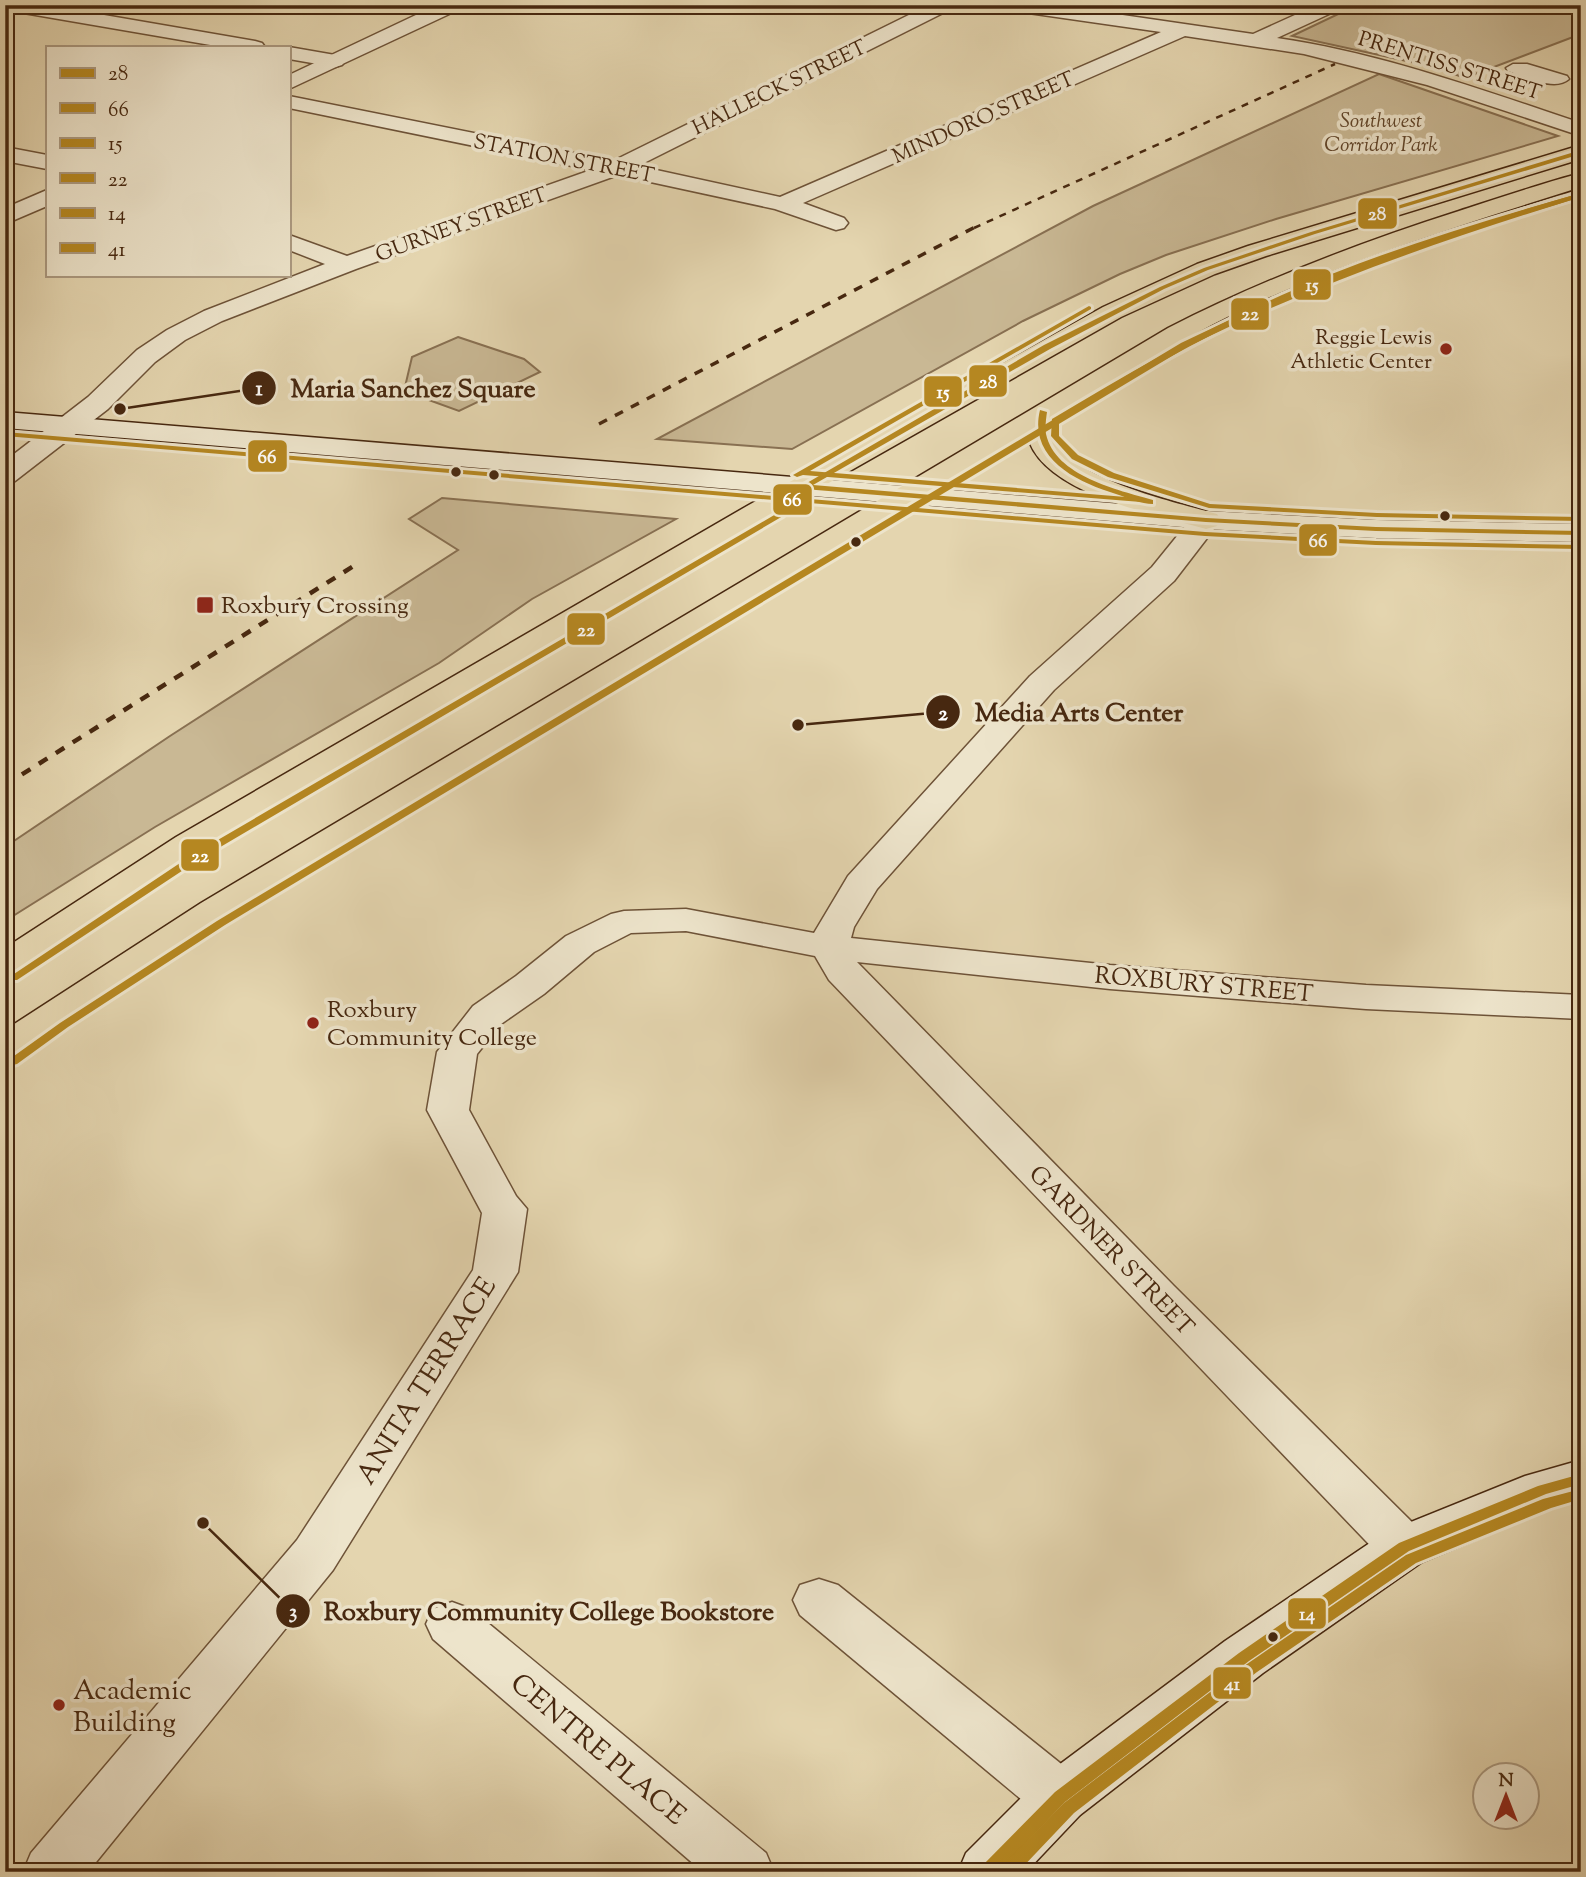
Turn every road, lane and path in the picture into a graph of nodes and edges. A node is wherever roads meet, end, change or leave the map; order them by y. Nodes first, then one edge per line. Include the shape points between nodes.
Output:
1 (12, 5) edge
2 (453, 5) edge
3 (944, 5) edge
4 (1014, 5) edge
5 (1333, 5) edge
6 (1183, 30) junction
7 (1257, 40) junction
8 (249, 46) edge
9 (290, 53) edge
10 (335, 61) junction
11 (290, 83) edge
12 (290, 102) edge
13 (1581, 130) edge
14 (1581, 152) edge
15 (5, 154) edge
16 (46, 162) edge
17 (614, 169) junction
18 (1581, 180) edge
19 (46, 197) edge
20 (782, 205) junction
21 (5, 217) edge
22 (836, 223) dead end
23 (290, 242) edge
24 (347, 264) junction
25 (1044, 412) junction
26 (5, 420) edge
27 (69, 425) junction
28 (5, 475) edge
29 (804, 487) junction
30 (907, 495) junction
31 (1206, 520) junction
32 (1581, 533) edge
33 (829, 947) junction
34 (5, 966) edge
35 (1581, 1007) edge
36 (5, 1050) edge
37 (1581, 1479) edge
38 (1404, 1546) junction
39 (820, 1600) dead end
40 (452, 1624) dead end
41 (1060, 1797) junction
42 (52, 1872) edge
43 (745, 1872) edge
44 (987, 1872) edge

1 - 8 street
2 - 10 street
3 - 17 street, HALLECK STREET
4 - 6 street, PRENTISS STREET
5 - 7 street
6 - 7 street, PRENTISS STREET
6 - 20 street, MINDORO STREET
7 - 13 street, PRENTISS STREET via 1379,65
9 - 10 street
10 - 11 street
12 - 17 street, STATION STREET
14 - 29 main road via 1291,240 1161,288 1047,347
15 - 16 street
17 - 20 street, STATION STREET
17 - 24 street, GURNEY STREET
18 - 25 main road via 1394,239 1278,283 1212,314
19 - 21 street
20 - 22 street, STATION STREET
23 - 24 street, GURNEY STREET
24 - 27 street, GURNEY STREET via 176,335
25 - 30 main road
25 - 31 main road via 1039,430 1043,443 1066,468 1106,488
26 - 27 street
27 - 28 street, GURNEY STREET
27 - 29 street
29 - 30 street
29 - 34 main road via 189,845
30 - 31 street
30 - 36 main road via 214,911
31 - 32 street
31 - 33 street via 1163,574 1042,683 860,884
33 - 35 street, ROXBURY STREET via 1110,977 1366,997
33 - 38 street, GARDNER STREET via 843,972
33 - 42 street, ANITA TERRACE via 686,920 624,922 580,944 487,1015 457,1052 448,1110 505,1209 495,1272 315,1555
37 - 38 street
38 - 41 street via 1244,1657
39 - 41 street
40 - 43 street, CENTRE PLACE
41 - 44 street

